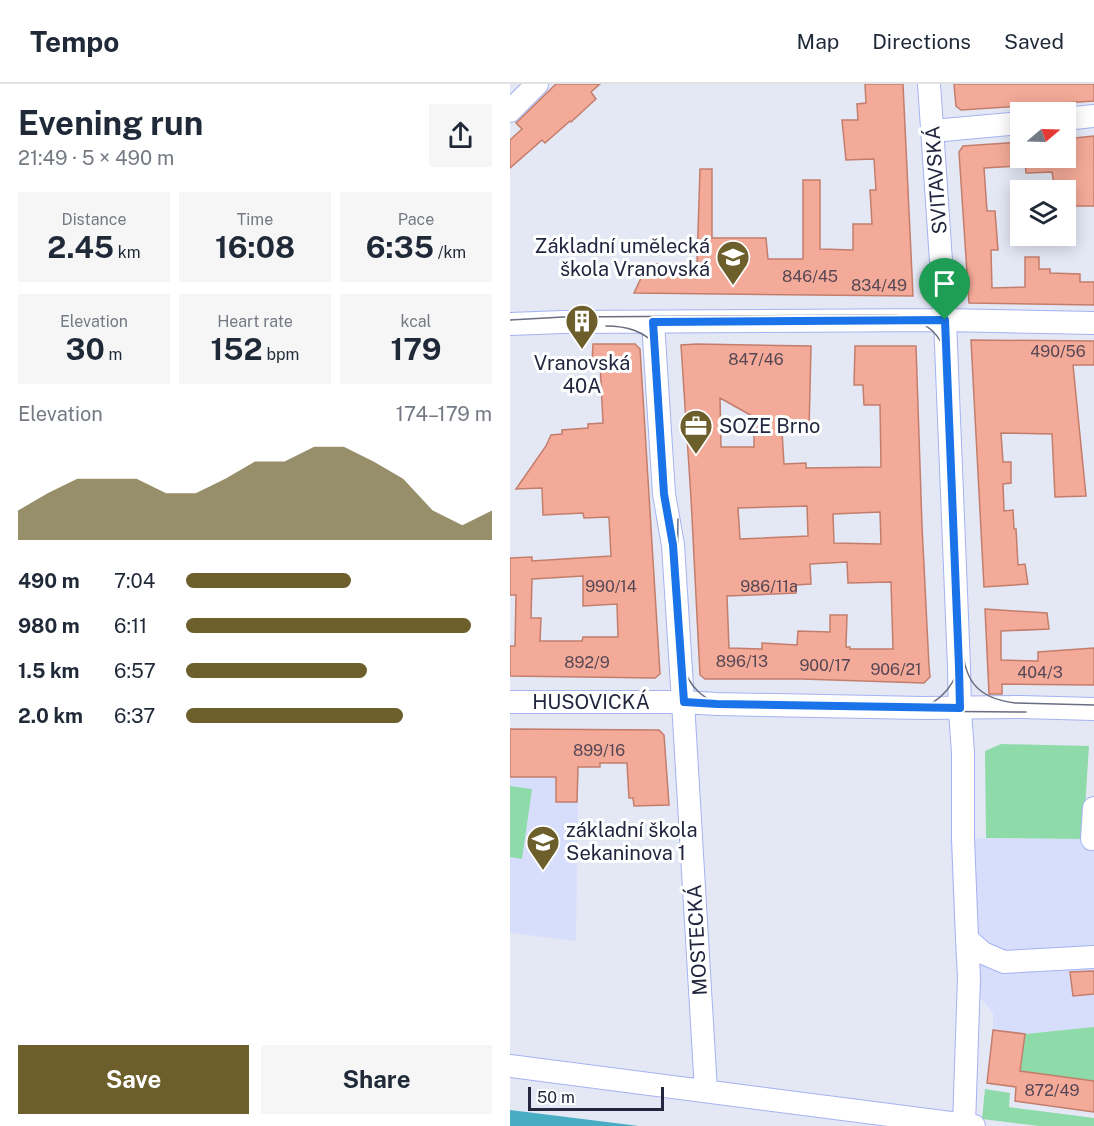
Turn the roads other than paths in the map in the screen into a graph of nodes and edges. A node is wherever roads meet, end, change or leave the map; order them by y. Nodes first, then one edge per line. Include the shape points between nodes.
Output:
1 (537, 84) edge
2 (929, 84) edge
3 (510, 111) edge
4 (1094, 116) edge
5 (1076, 118) edge
6 (1010, 124) edge
7 (933, 131) junction
8 (945, 320) junction
9 (1094, 323) edge
10 (510, 324) edge
11 (654, 329) junction
12 (510, 702) edge
13 (684, 702) junction
14 (960, 708) junction
15 (1094, 709) edge
16 (1094, 808) edge
17 (1092, 839) dead end
18 (967, 939) junction
19 (1094, 957) edge
20 (510, 1066) edge
21 (706, 1091) junction
22 (969, 1125) edge

1 - 3 street
2 - 7 street, SVITAVSKÁ
4 - 5 street
6 - 7 street
7 - 8 street, SVITAVSKÁ
8 - 9 street
8 - 11 street
8 - 14 street, SVITAVSKÁ
10 - 11 street via 563,322
11 - 13 street, MOSTECKÁ via 664,494 673,545
12 - 13 street, HUSOVICKÁ
13 - 14 street, HUSOVICKÁ
13 - 21 street, MOSTECKÁ
14 - 15 street, HUSOVICKÁ
14 - 18 street, SVITAVSKÁ
16 - 17 street
18 - 19 street via 983,953 1004,962
18 - 22 street, SVITAVSKÁ
20 - 21 street
21 - 22 street

